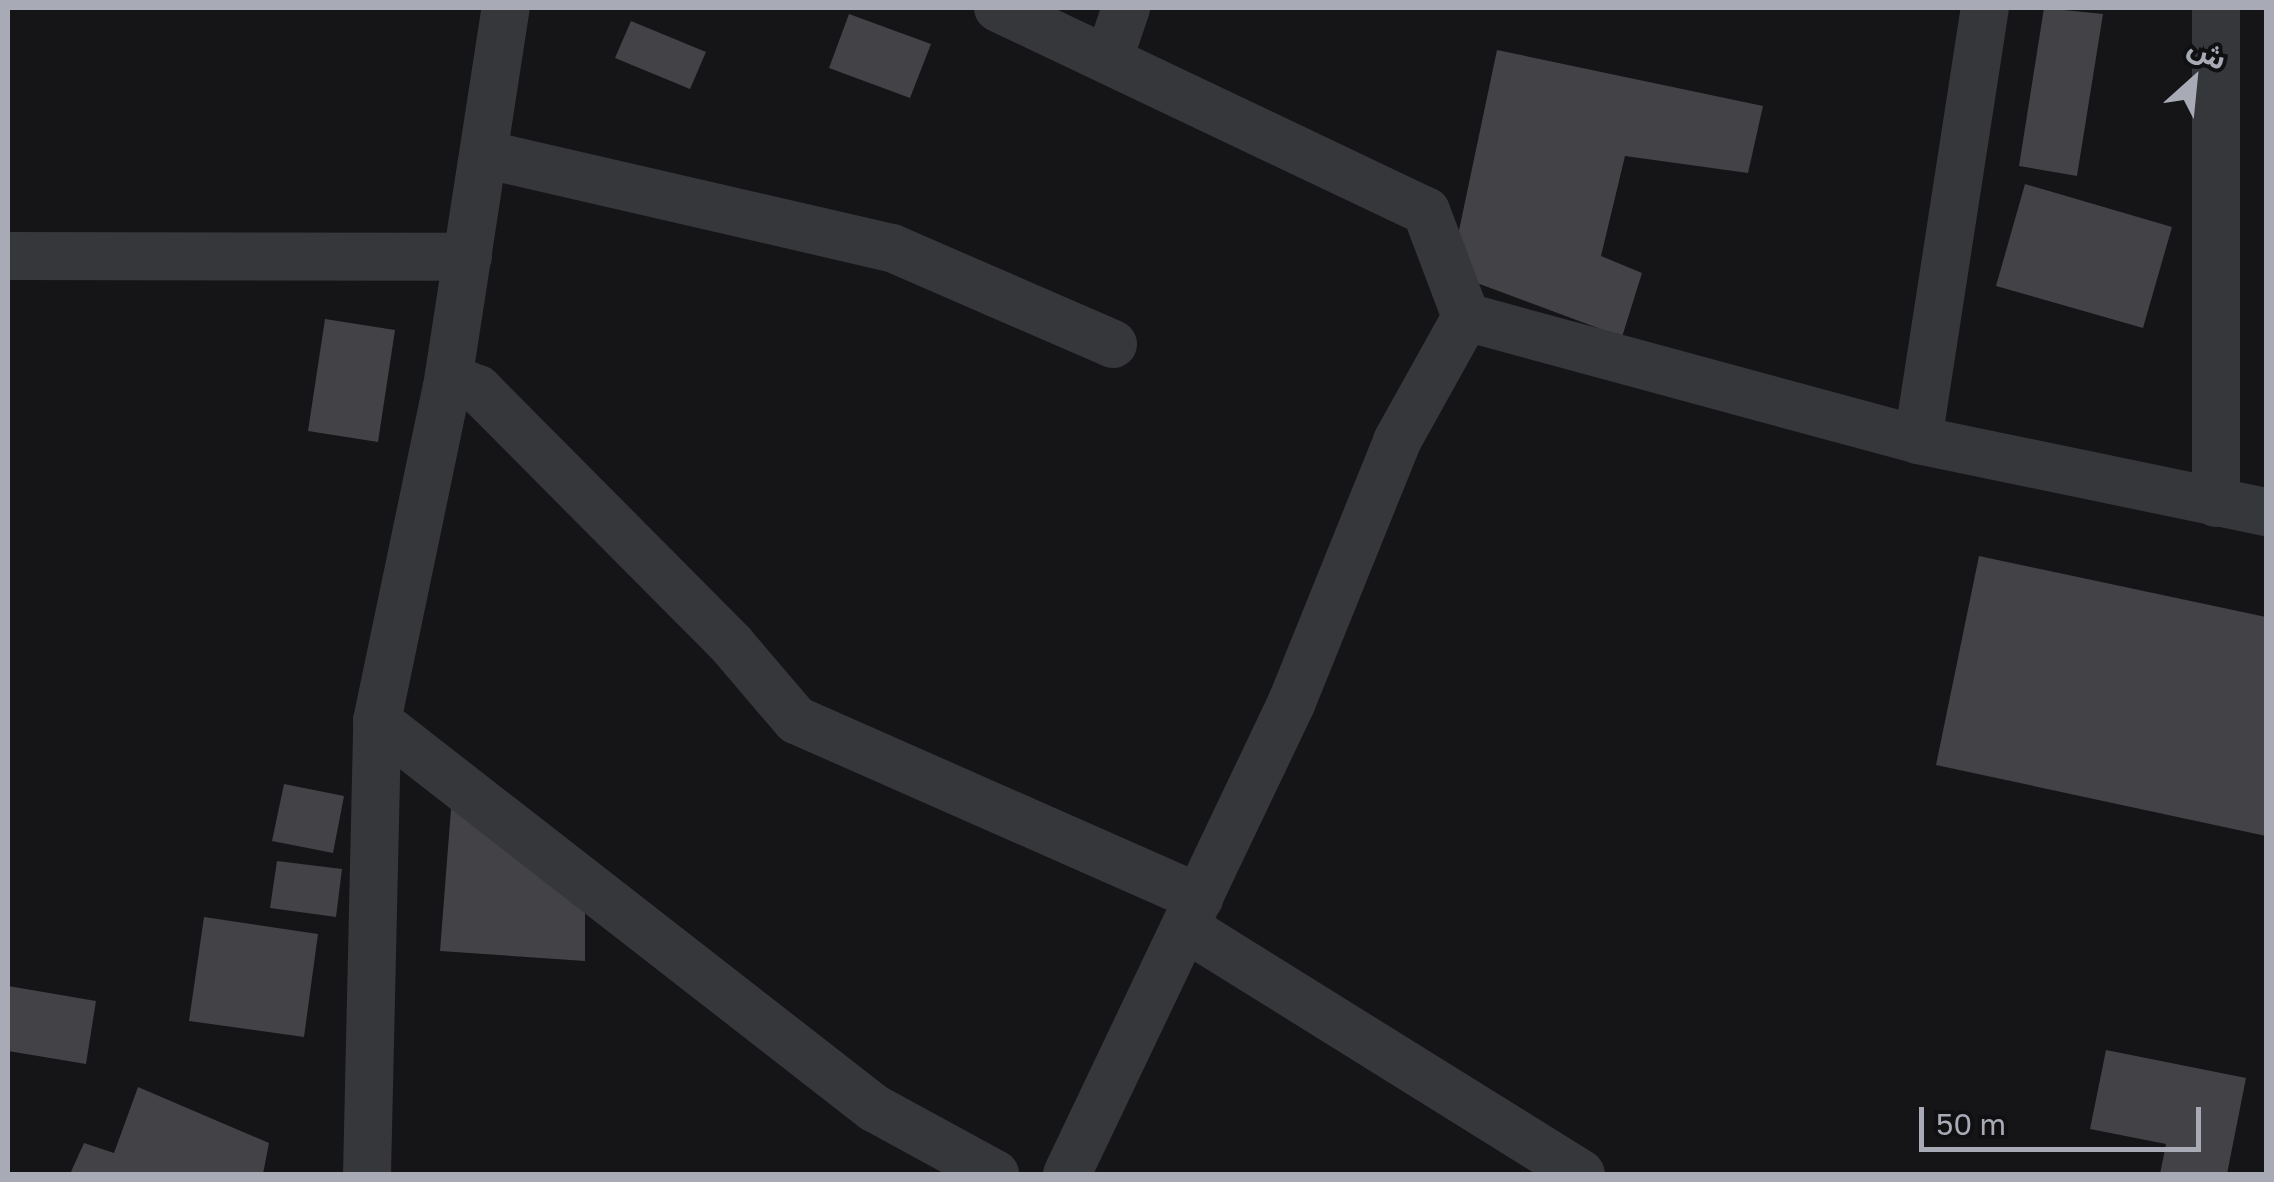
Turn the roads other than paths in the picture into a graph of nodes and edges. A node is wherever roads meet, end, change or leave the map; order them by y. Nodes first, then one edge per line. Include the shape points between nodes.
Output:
1 (506, 8) edge
2 (998, 8) edge
3 (1126, 8) edge
4 (1986, 8) edge
5 (2216, 8) edge
6 (1110, 55) junction
7 (484, 154) junction
8 (8, 256) edge
9 (468, 257) junction
10 (1466, 317) junction
11 (1113, 344) dead end
12 (447, 387) junction
13 (1918, 440) junction
14 (2216, 503) junction
15 (2266, 512) edge
16 (377, 721) junction
17 (1193, 913) junction
18 (368, 1174) edge
19 (995, 1174) edge
20 (1067, 1174) edge
21 (1581, 1174) edge

1 - 7 street
2 - 6 street
3 - 6 street
4 - 13 street
5 - 14 street
6 - 10 street via 1426,210
7 - 9 street
7 - 11 street via 892,248
8 - 9 street
9 - 12 street
10 - 13 street
10 - 17 street via 1397,441 1290,704
12 - 16 street
12 - 17 street via 478,389 732,645 796,720
13 - 14 street
14 - 15 street
16 - 18 street
16 - 19 street via 874,1108
17 - 20 street
17 - 21 street

